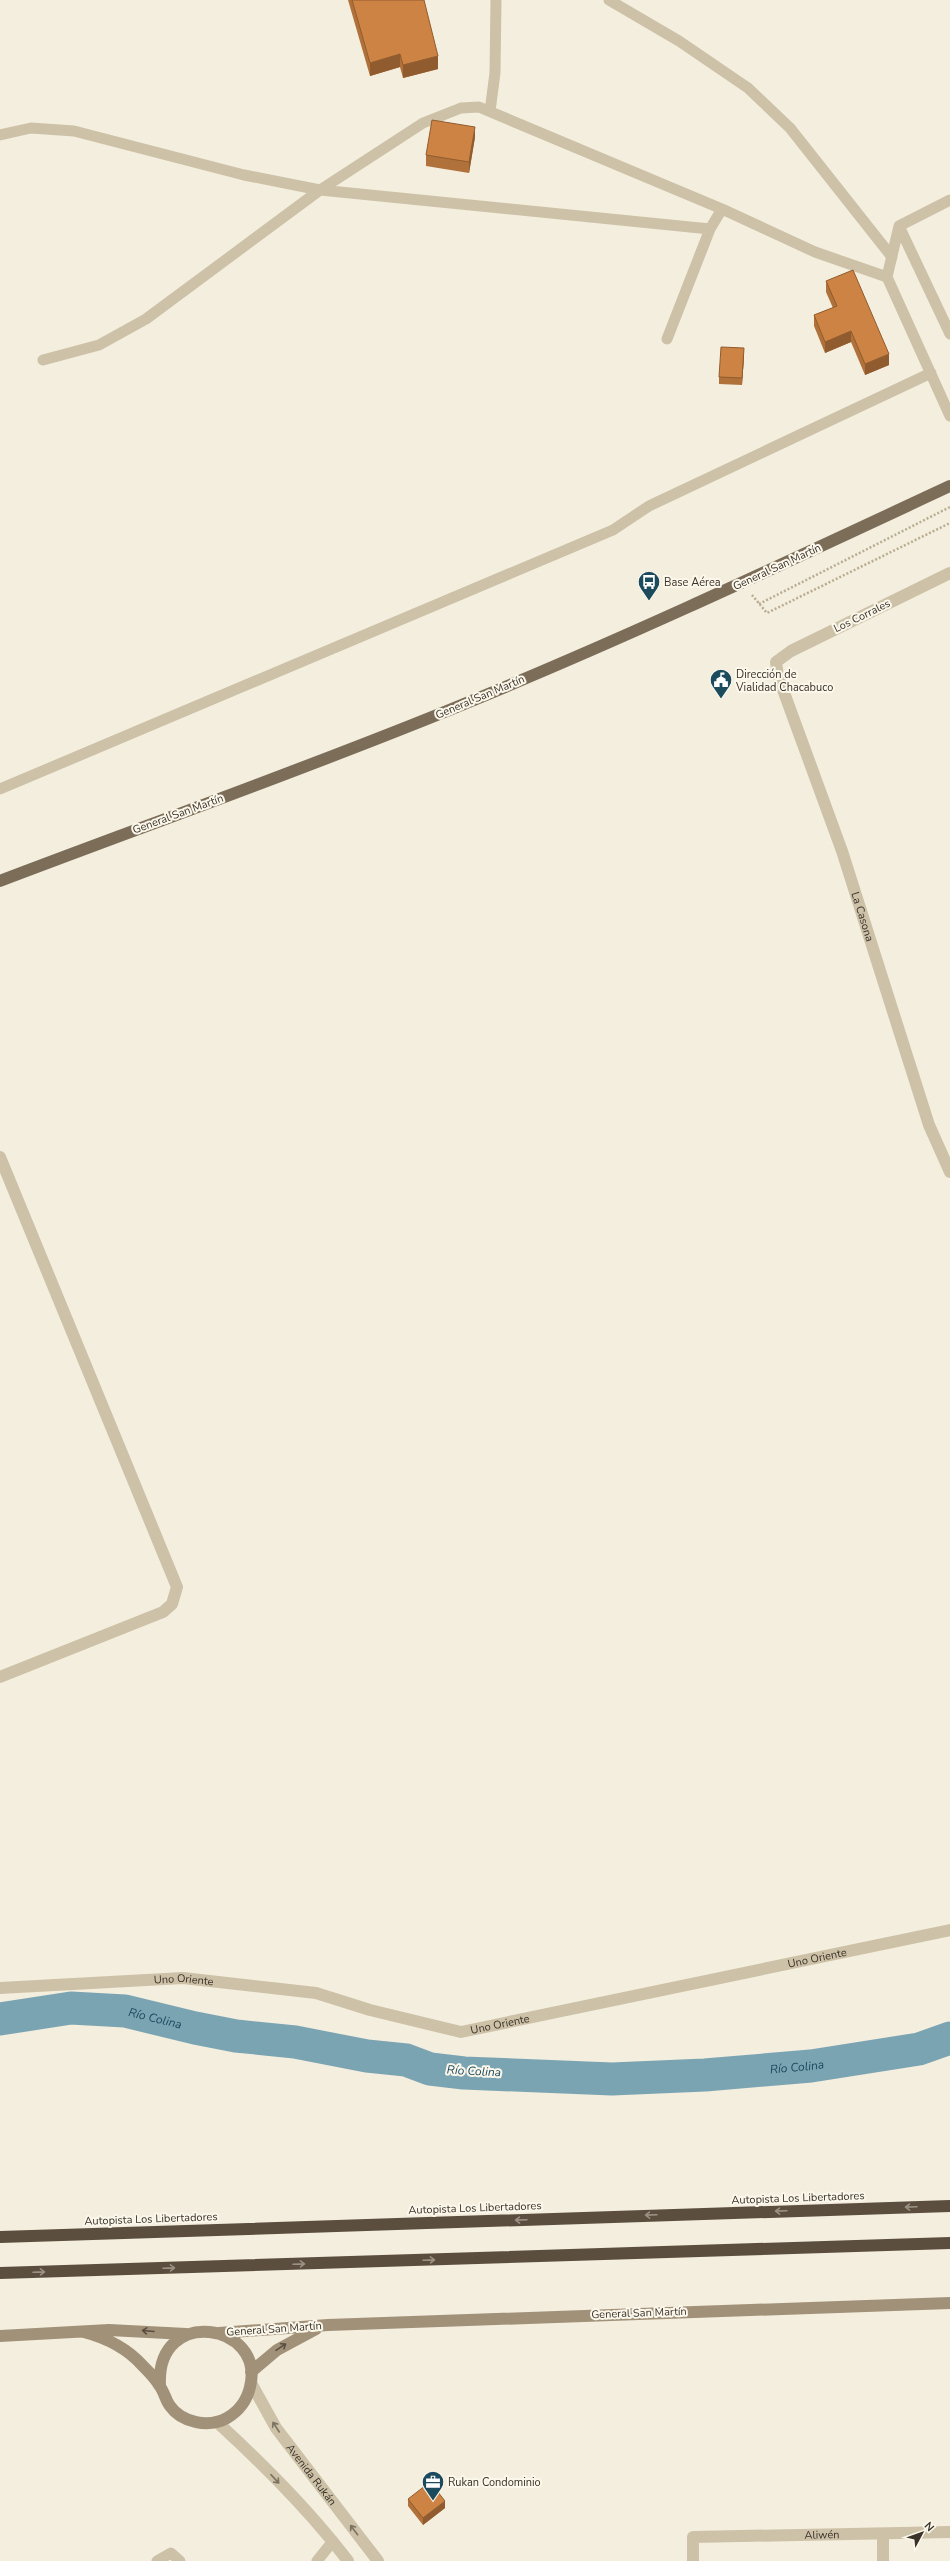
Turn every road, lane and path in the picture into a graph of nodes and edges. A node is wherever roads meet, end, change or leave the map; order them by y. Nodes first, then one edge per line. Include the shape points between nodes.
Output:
1 (496, 0) edge
2 (609, 0) edge
3 (490, 111) junction
4 (0, 135) edge
5 (320, 190) junction
6 (950, 200) edge
7 (722, 209) junction
8 (899, 226) junction
9 (710, 229) junction
10 (892, 257) junction
11 (887, 277) junction
12 (950, 334) edge
13 (667, 338) dead end
14 (44, 360) dead end
15 (931, 373) junction
16 (950, 416) edge
17 (950, 486) edge
18 (950, 507) edge
19 (950, 523) edge
20 (949, 577) edge
21 (743, 583) junction
22 (759, 604) junction
23 (776, 662) joint
24 (0, 789) edge
25 (0, 881) edge
26 (1, 1163) edge
27 (950, 1172) edge
28 (0, 1677) edge
29 (950, 1930) edge
30 (0, 1988) edge
31 (950, 2206) edge
32 (0, 2237) edge
33 (950, 2243) edge
34 (0, 2273) edge
35 (950, 2303) edge
36 (328, 2325) junction
37 (84, 2332) junction
38 (220, 2333) junction
39 (186, 2334) junction
40 (0, 2336) edge
41 (251, 2378) junction
42 (160, 2385) junction
43 (217, 2422) junction
44 (950, 2532) edge
45 (883, 2535) junction
46 (333, 2541) junction
47 (158, 2561) edge
48 (180, 2561) edge
49 (317, 2561) edge
50 (348, 2561) edge
51 (378, 2561) edge
52 (694, 2561) edge
53 (883, 2561) edge

1 - 3 lane via 495,73
2 - 10 lane via 680,40 748,88 790,128
3 - 5 lane via 479,106 461,108 423,123
3 - 7 lane
4 - 5 lane via 31,128 74,131 244,175
5 - 9 lane
5 - 14 lane via 146,319 100,345
6 - 8 lane
7 - 9 lane
7 - 11 lane via 815,252
8 - 10 lane
8 - 12 lane
9 - 13 lane
10 - 11 lane
11 - 15 lane
15 - 16 lane
15 - 24 lane via 649,506 613,530
17 - 21 main road, General San Martín
18 - 22 path
19 - 22 path via 767,613
20 - 23 street, Los Corrales via 791,651
21 - 22 path
21 - 25 main road, General San Martín via 404,728
23 - 27 street, La Casona via 778,676 842,851 929,1126
26 - 28 street via 177,1587 172,1604 162,1612
29 - 30 street, Uno Oriente via 461,2032 370,2010 316,1993 183,1978
31 -> 32 highway, Autopista Los Libertadores
34 -> 33 highway
35 - 36 street, General San Martín
36 - 38 street, General San Martín
41 -> 36 street, General San Martín via 292,2340
39 -> 37 street via 124,2330
37 - 40 street
37 - 42 street via 121,2347
38 - 39 street via 208,2331
38 - 41 street via 238,2344 244,2352
39 - 42 street via 167,2350 159,2373
41 - 43 street via 244,2403 227,2418
51 -> 41 street, Avenida Rukán via 276,2428
42 - 43 street via 164,2397 180,2416 204,2423
43 -> 46 street
44 - 45 street, Aliwén
45 - 52 street, Aliwén via 693,2537
45 - 53 street
46 - 49 lane
46 - 50 street
47 - 48 lane via 171,2553

